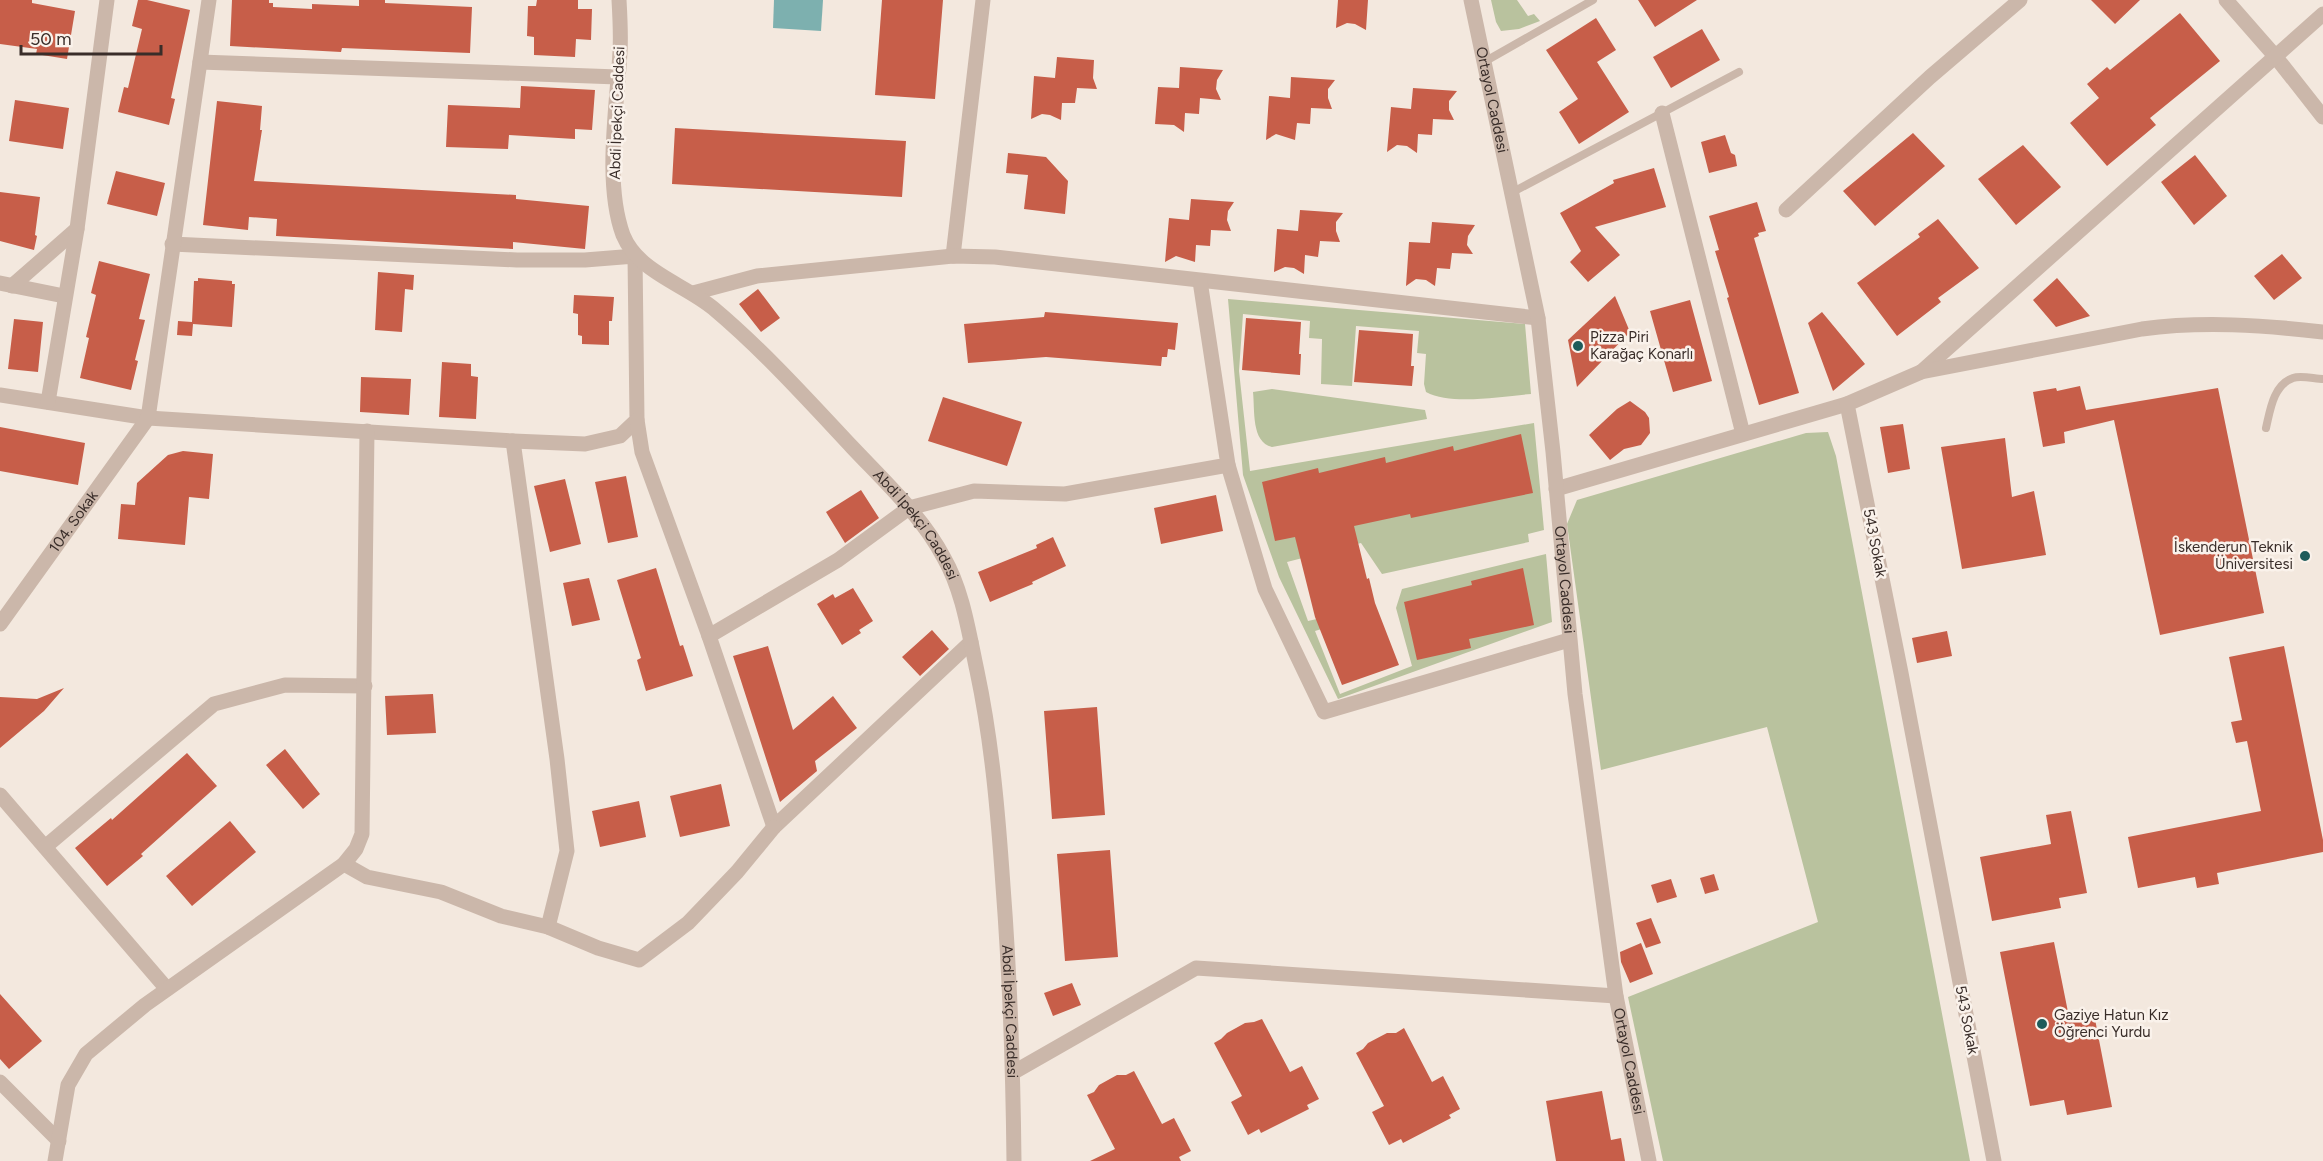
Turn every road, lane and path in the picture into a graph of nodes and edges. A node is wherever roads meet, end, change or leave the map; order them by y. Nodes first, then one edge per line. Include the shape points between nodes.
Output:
1 (107, 0) edge
2 (209, 0) edge
3 (619, 0) edge
4 (983, 0) edge
5 (1471, 0) edge
6 (1593, 0) edge
7 (2020, 0) edge
8 (2226, 0) edge
9 (2323, 14) edge
10 (2275, 56) junction
11 (200, 62) junction
12 (1484, 62) junction
13 (1739, 72) dead end
14 (618, 77) junction
15 (1662, 113) junction
16 (2323, 117) edge
17 (1511, 193) junction
18 (1786, 210) dead end
19 (76, 228) junction
20 (172, 244) junction
21 (635, 256) junction
22 (953, 256) junction
23 (1200, 281) junction
24 (6, 285) edge
25 (693, 294) junction
26 (64, 296) junction
27 (1538, 318) junction
28 (2323, 332) edge
29 (1921, 372) junction
30 (2323, 379) edge
31 (0, 395) edge
32 (48, 402) junction
33 (1847, 404) junction
34 (148, 418) junction
35 (637, 420) junction
36 (2266, 428) dead end
37 (367, 431) junction
38 (1743, 434) junction
39 (513, 441) junction
40 (1228, 465) junction
41 (1556, 489) junction
42 (909, 508) junction
43 (0, 624) edge
44 (710, 636) junction
45 (1569, 640) junction
46 (971, 642) junction
47 (365, 686) junction
48 (0, 795) edge
49 (774, 827) junction
50 (45, 847) junction
51 (344, 864) junction
52 (548, 927) junction
53 (168, 989) junction
54 (1616, 996) junction
55 (1014, 1072) junction
56 (0, 1082) edge
57 (59, 1142) junction
58 (55, 1161) edge
59 (1014, 1161) edge
60 (1649, 1161) edge
61 (1994, 1161) edge

1 - 19 street
2 - 11 street
3 - 14 street, Abdi İpekçi Caddesi
4 - 22 street
5 - 12 street, Ortayol Caddesi
6 - 12 lane
7 - 18 street
8 - 10 street
9 - 10 street
10 - 16 street
10 - 29 street
11 - 14 street
11 - 20 street
12 - 17 street, Ortayol Caddesi
13 - 15 lane
14 - 21 street, Abdi İpekçi Caddesi via 614,131 616,207 624,238
15 - 17 lane
15 - 38 street
17 - 27 street, Ortayol Caddesi
19 - 24 street
19 - 26 street
20 - 21 street via 516,260
20 - 34 street
21 - 25 street, Abdi İpekçi Caddesi
21 - 35 street
22 - 23 street via 994,257
22 - 25 street via 757,276
23 - 27 street
23 - 40 street
24 - 26 street
25 - 42 street, Abdi İpekçi Caddesi via 788,379
26 - 32 street
27 - 41 street, Ortayol Caddesi
28 - 29 street via 2271,326 2174,325
29 - 33 street
30 - 36 lane via 2294,378 2279,388
31 - 32 street
32 - 34 street
33 - 38 street
33 - 61 street, 543 Sokak
34 - 37 street
34 - 43 street, 104. Sokak
35 - 39 street via 620,436 585,444
35 - 44 street via 642,452
37 - 39 street
37 - 47 street
38 - 41 street
39 - 52 street via 567,851
40 - 42 street via 1065,494 974,491
40 - 45 street via 1264,589 1324,712
41 - 45 street, Ortayol Caddesi
42 - 44 street via 838,560
42 - 46 street, Abdi İpekçi Caddesi via 945,558
44 - 49 street
45 - 54 street, Ortayol Caddesi
46 - 49 street
46 - 55 street, Abdi İpekçi Caddesi via 996,789
47 - 50 street via 285,685 214,704
47 - 51 street via 362,834
48 - 50 street
49 - 52 street via 688,923 639,960
50 - 53 street
51 - 52 street via 367,877 441,892 501,916
51 - 53 street
53 - 57 street via 87,1054 68,1085
54 - 55 street via 1196,968
54 - 60 street, Ortayol Caddesi
55 - 59 street, Abdi İpekçi Caddesi
56 - 57 street
57 - 58 street

